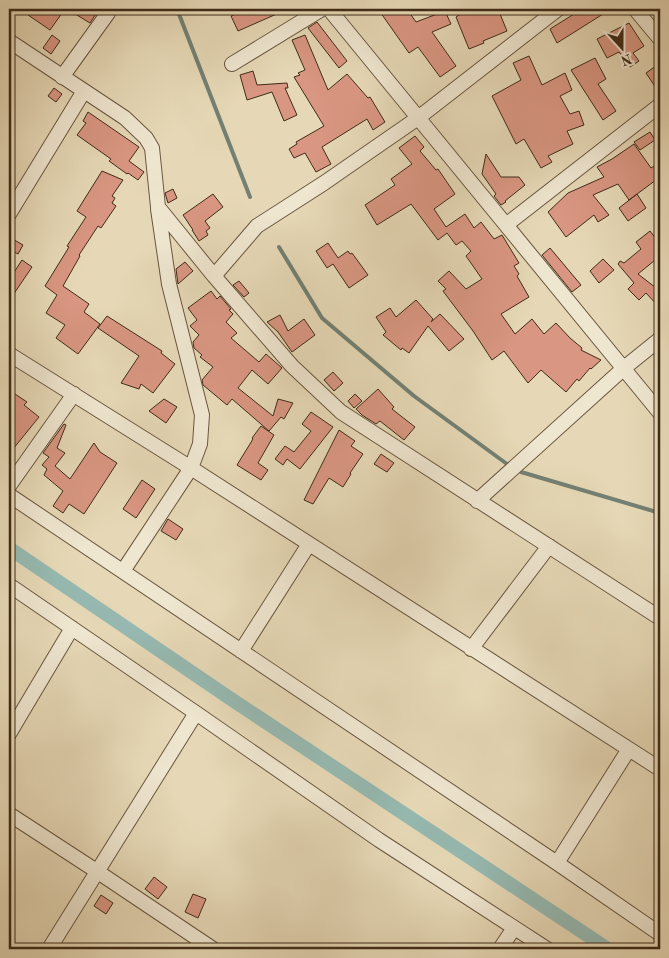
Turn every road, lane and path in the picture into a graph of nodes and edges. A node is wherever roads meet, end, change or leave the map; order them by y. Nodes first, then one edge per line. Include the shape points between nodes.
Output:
1 (109, 9) edge
2 (322, 9) edge
3 (329, 9) edge
4 (558, 9) edge
5 (635, 9) edge
6 (660, 39) edge
7 (9, 41) edge
8 (232, 64) dead end
9 (62, 77) junction
10 (84, 91) junction
11 (660, 105) edge
12 (418, 118) junction
13 (158, 207) junction
14 (9, 214) edge
15 (506, 225) junction
16 (214, 276) junction
17 (660, 339) edge
18 (9, 354) edge
19 (624, 368) junction
20 (74, 394) junction
21 (660, 413) edge
22 (191, 468) junction
23 (9, 486) edge
24 (9, 495) edge
25 (478, 501) junction
26 (309, 544) junction
27 (549, 546) junction
28 (122, 571) junction
29 (9, 585) edge
30 (660, 618) edge
31 (72, 628) junction
32 (471, 649) junction
33 (241, 651) junction
34 (196, 713) junction
35 (9, 734) edge
36 (629, 749) junction
37 (660, 769) edge
38 (9, 814) edge
39 (558, 863) junction
40 (98, 872) junction
41 (514, 928) junction
42 (660, 934) edge
43 (49, 949) edge
44 (213, 949) edge
45 (500, 949) edge
46 (547, 949) edge

1 - 9 street
2 - 8 street
3 - 12 street
4 - 12 street
5 - 6 street
7 - 9 street
9 - 10 street
10 - 13 street via 126,118 146,138 152,148
10 - 14 street
11 - 15 street
12 - 15 street
12 - 16 street via 257,226
13 - 16 street
13 - 22 street via 170,284 202,415 200,444
15 - 19 street
16 - 25 street via 292,366 341,412
17 - 19 street
18 - 20 street
19 - 21 street
19 - 25 street
20 - 22 street
20 - 23 street
22 - 26 street
22 - 28 street
24 - 28 street
25 - 27 street
26 - 32 street
26 - 33 street
27 - 30 street
27 - 32 street
28 - 33 street
29 - 31 street
31 - 34 street
31 - 35 street
32 - 36 street
33 - 39 street
34 - 40 street
34 - 41 street via 378,840
36 - 37 street
36 - 39 street
38 - 40 street
39 - 42 street
40 - 43 street
40 - 44 street
41 - 45 street
41 - 46 street

